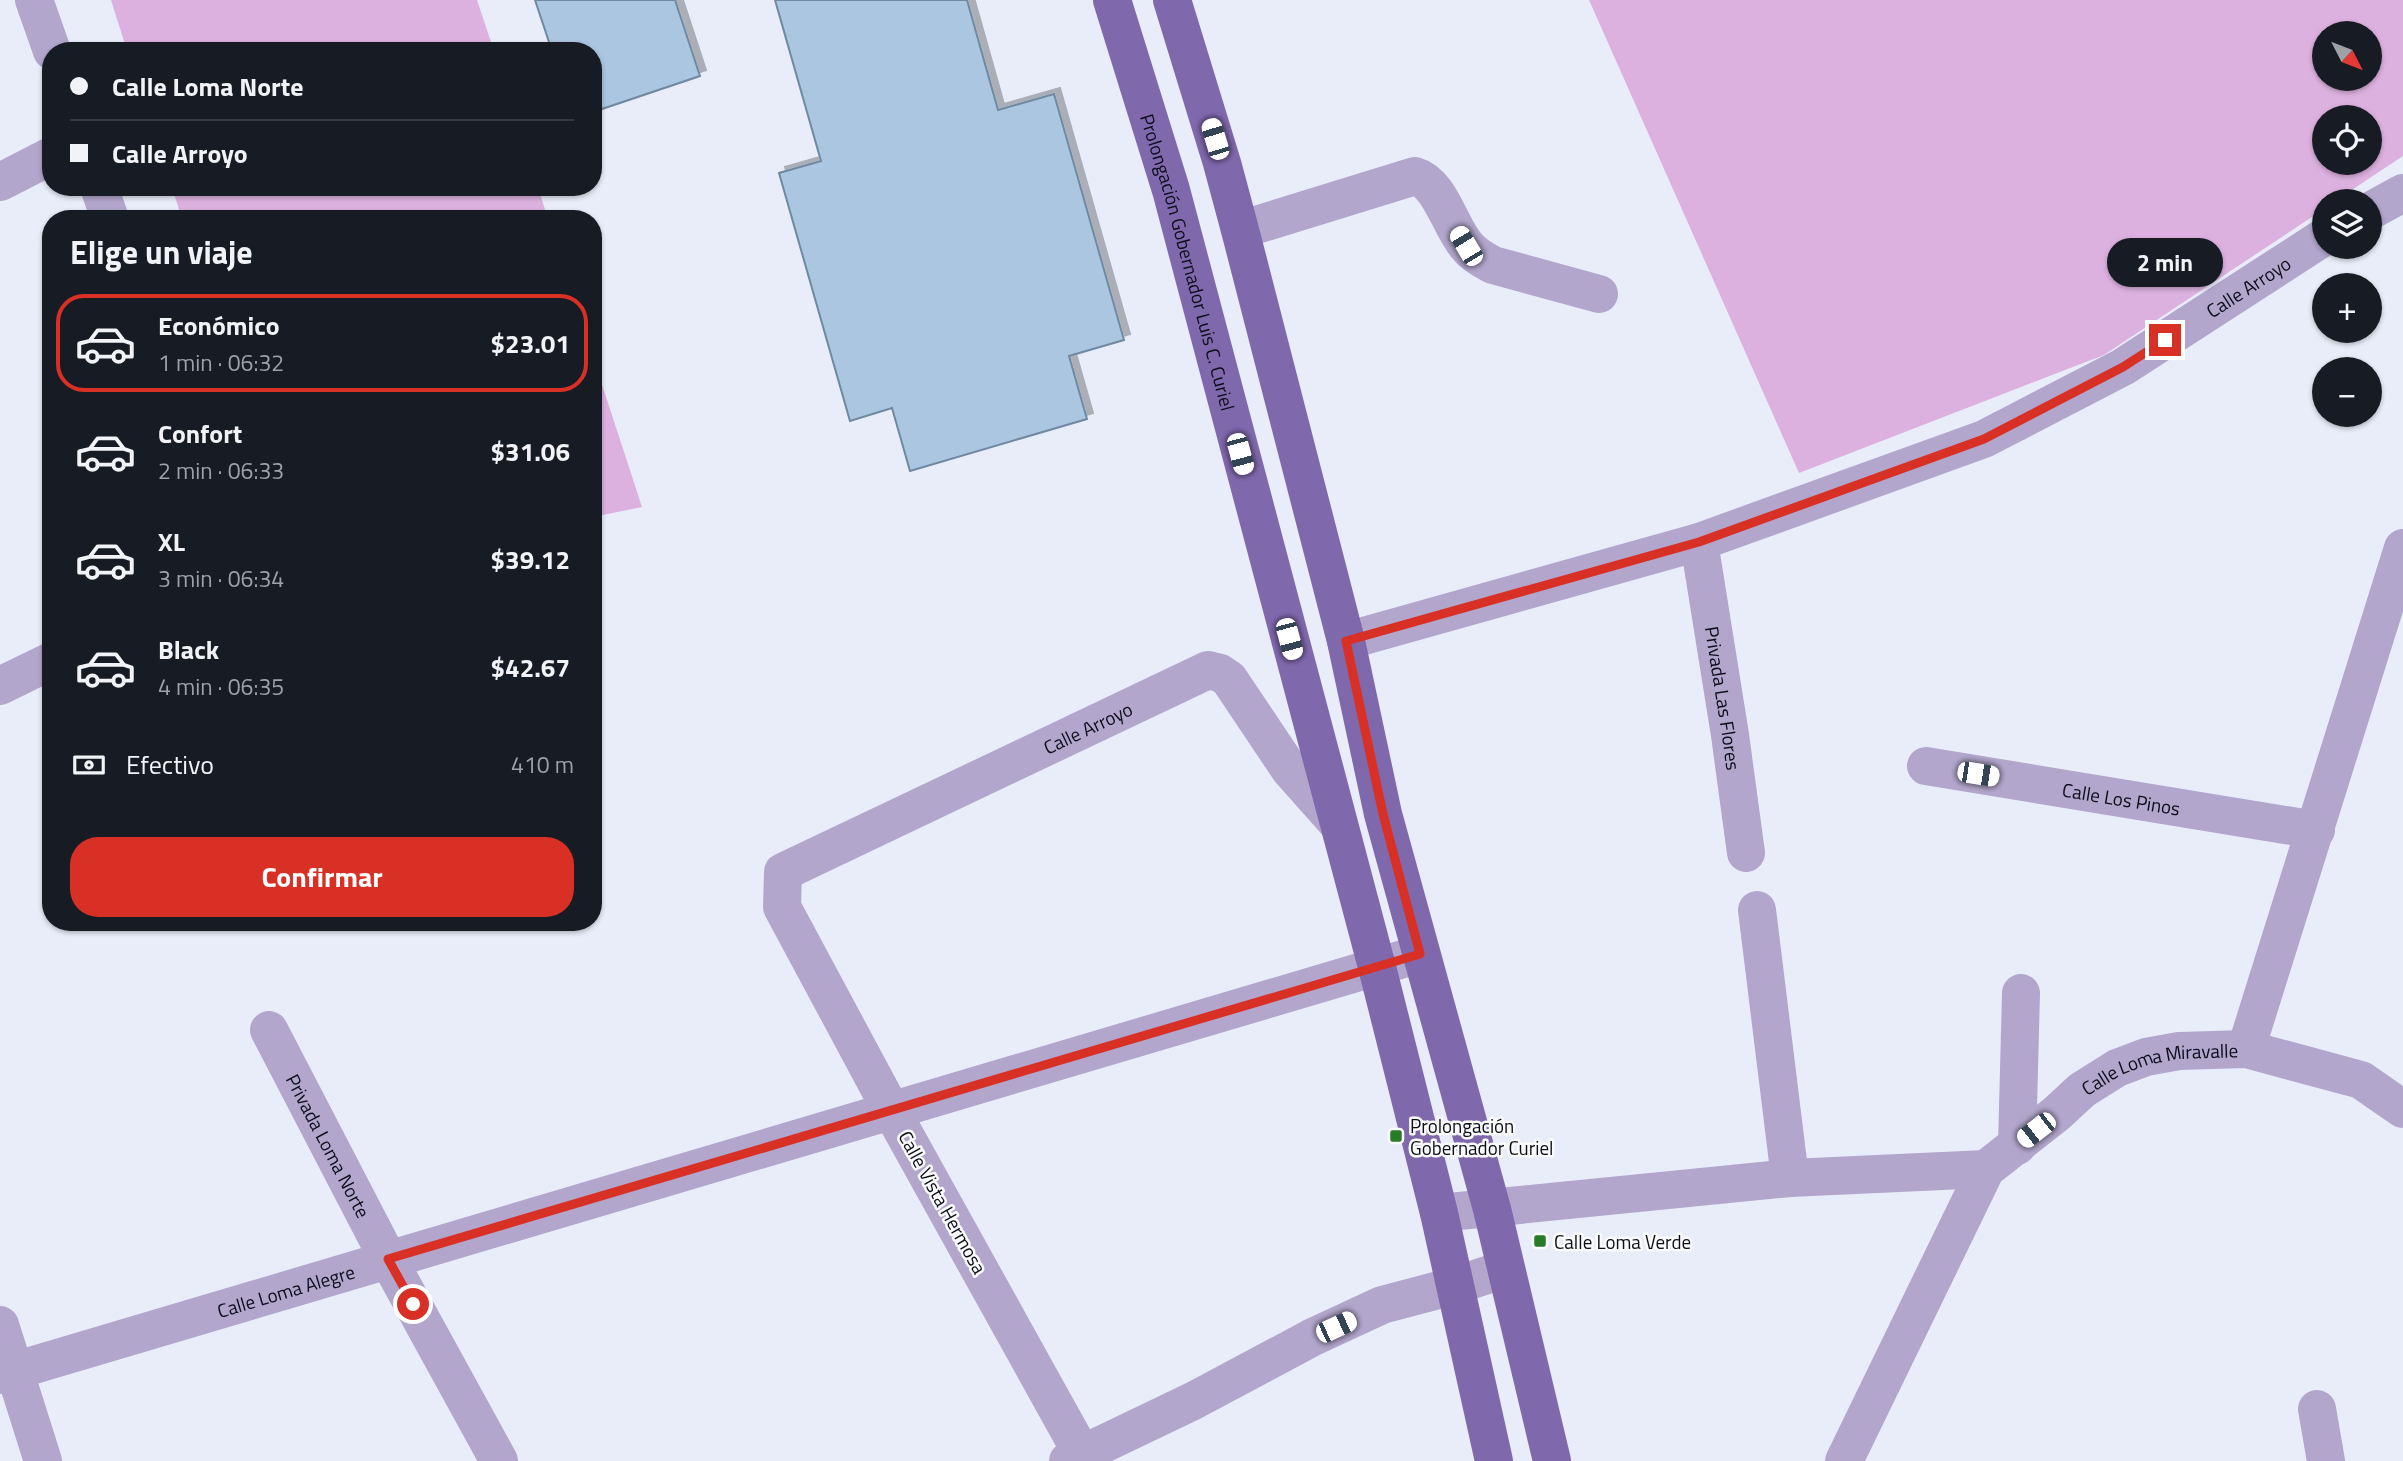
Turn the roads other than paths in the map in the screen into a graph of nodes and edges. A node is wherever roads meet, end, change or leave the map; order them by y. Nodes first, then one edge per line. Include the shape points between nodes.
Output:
1 (34, 0) edge
2 (1112, 0) edge
3 (1172, 0) edge
4 (49, 42) edge
5 (42, 161) edge
6 (0, 182) edge
7 (2403, 193) edge
8 (2382, 204) edge
9 (1240, 230) junction
10 (2312, 245) edge
11 (1599, 294) dead end
12 (1699, 542) junction
13 (2403, 548) edge
14 (1346, 641) junction
15 (42, 665) edge
16 (0, 686) edge
17 (1926, 766) dead end
18 (1338, 824) junction
19 (2316, 830) junction
20 (1746, 853) dead end
21 (783, 872) joint
22 (1757, 910) dead end
23 (1420, 954) junction
24 (1377, 967) junction
25 (2021, 993) dead end
26 (269, 1030) dead end
27 (2246, 1049) junction
28 (2403, 1109) edge
29 (891, 1110) junction
30 (2017, 1146) junction
31 (1986, 1169) junction
32 (1790, 1178) junction
33 (1492, 1209) junction
34 (1439, 1213) junction
35 (388, 1259) junction
36 (1506, 1269) junction
37 (1454, 1286) junction
38 (0, 1325) edge
39 (8, 1373) edge
40 (2317, 1409) dead end
41 (1075, 1458) edge
42 (43, 1461) edge
43 (499, 1461) edge
44 (1494, 1461) edge
45 (1552, 1461) edge
46 (1844, 1461) edge
47 (2326, 1461) edge

1 - 4 street
2 - 18 main road, Prolongación Gobernador Luis C. Curiel via 1171,190
3 - 9 main road
5 - 6 street
7 - 8 street
9 - 11 street via 1415,176 1429,183 1466,246 1479,257 1493,265
9 - 14 main road
10 - 12 street, Calle Arroyo via 2123,367 1984,439
12 - 14 street, Calle Arroyo
12 - 20 street, Privada Las Flores
13 - 19 street, Calle Loma Miravalle
14 - 23 main road via 1383,814
15 - 16 street
17 - 19 street, Calle Los Pinos
18 - 21 street, Calle Arroyo via 1290,770 1230,679 1208,670
18 - 24 main road, Prolongación Gobernador Luis C. Curiel
19 - 27 street, Calle Loma Miravalle
21 - 29 street, Calle Vista Hermosa via 782,906
22 - 32 street
23 - 24 street, Calle Loma Alegre
23 - 33 main road
24 - 29 street, Calle Loma Alegre
24 - 34 main road, Prolongación Gobernador Luis C. Curiel
25 - 30 street
26 - 35 street, Privada Loma Norte
27 - 28 street via 2361,1080
27 - 30 street, Calle Loma Miravalle via 2179,1051 2118,1068 2082,1090
29 - 35 street, Calle Loma Alegre
29 - 41 street, Calle Vista Hermosa
30 - 31 street, Calle Loma Miravalle
31 - 32 street
31 - 46 street, Calle Loma Miravalle
32 - 33 street
33 - 34 street
33 - 36 main road
34 - 37 main road, Prolongación Gobernador Luis C. Curiel
35 - 39 street, Calle Loma Alegre
35 - 43 street, Privada Loma Norte
36 - 37 street
36 - 45 main road
37 - 41 street via 1382,1305
37 - 44 main road, Prolongación Gobernador Luis C. Curiel
38 - 39 street
39 - 42 street
40 - 47 street

